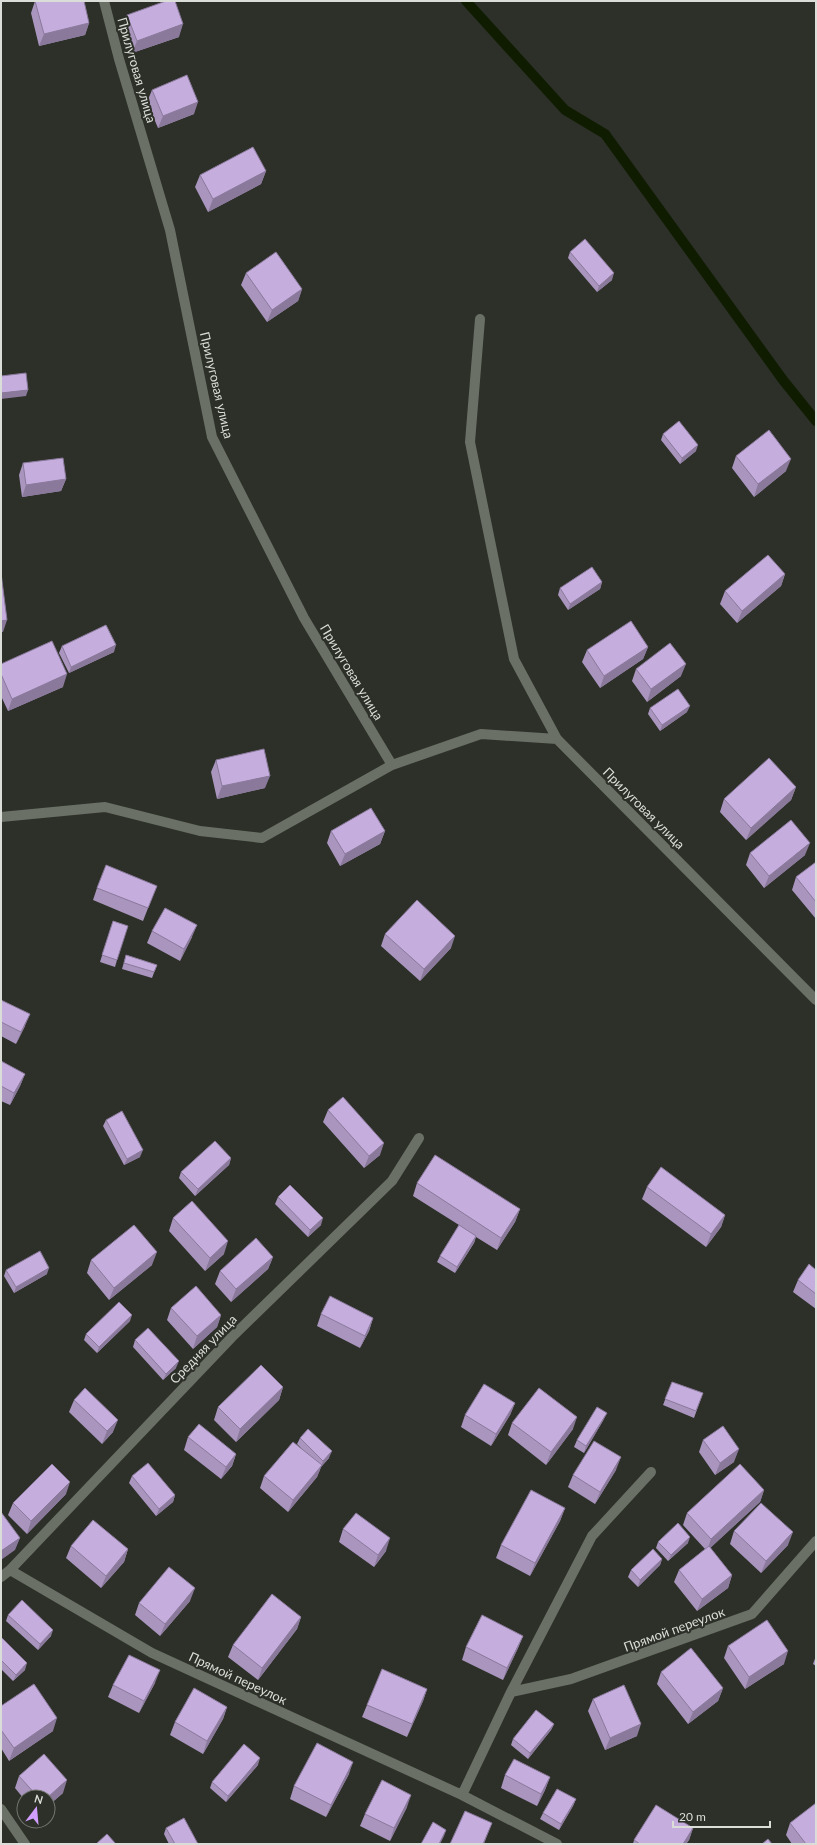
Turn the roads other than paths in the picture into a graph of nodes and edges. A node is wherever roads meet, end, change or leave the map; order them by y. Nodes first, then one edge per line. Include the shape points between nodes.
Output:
1 (104, 1) edge
2 (480, 319) dead end
3 (557, 739) junction
4 (392, 764) junction
5 (1, 817) edge
6 (816, 1000) edge
7 (419, 1138) dead end
8 (651, 1472) dead end
9 (816, 1541) edge
10 (10, 1570) junction
11 (1, 1577) edge
12 (511, 1692) junction
13 (462, 1795) junction
14 (1, 1809) edge
15 (25, 1844) edge
16 (557, 1844) edge

1 - 4 street, Прилуговая улица via 118,59 170,230 212,437 304,618
2 - 3 street, Прилуговая улица via 470,442 514,659
3 - 4 street via 481,734
3 - 6 street, Прилуговая улица
4 - 5 street via 262,838 200,831 105,807
7 - 10 street, Средняя улица via 392,1181 232,1337
8 - 12 street via 592,1536
9 - 12 street, Прямой переулок via 752,1614 571,1679
10 - 11 street, Средняя улица
10 - 13 street, Прямой переулок via 152,1653
12 - 13 street
13 - 16 street, Прямой переулок
14 - 15 street

